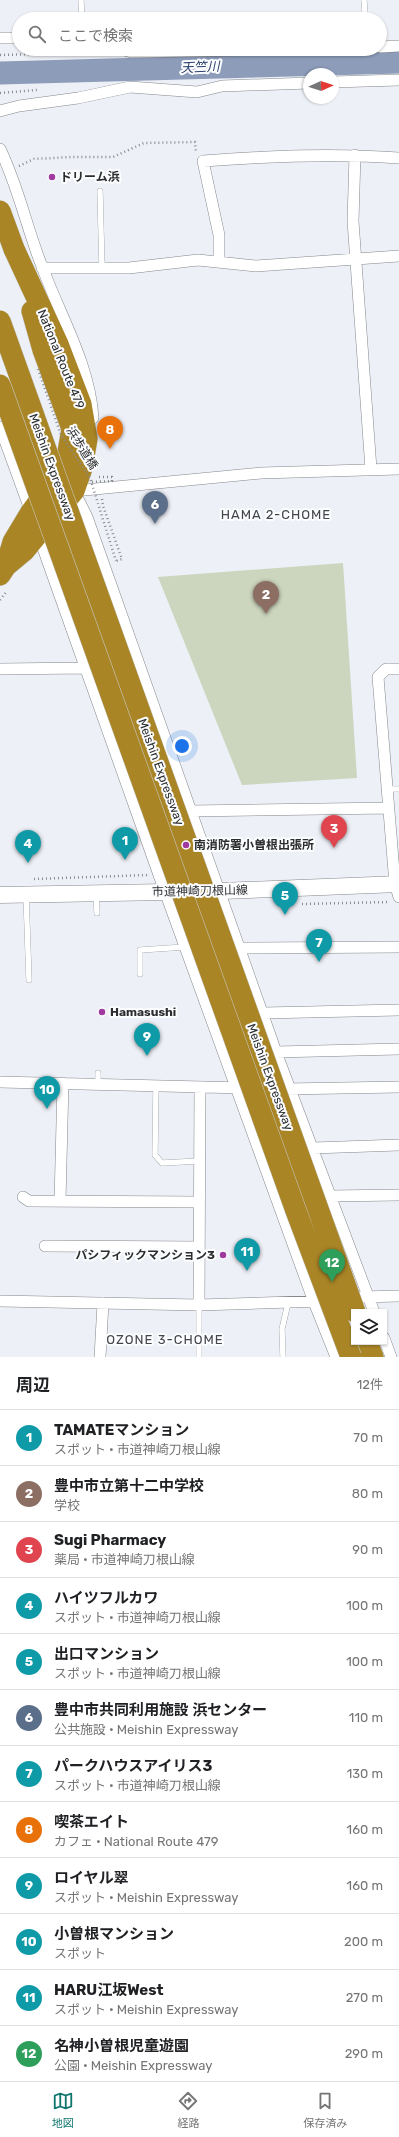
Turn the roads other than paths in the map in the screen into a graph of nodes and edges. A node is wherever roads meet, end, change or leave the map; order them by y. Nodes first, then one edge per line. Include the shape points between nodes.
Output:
1 (81, 0) edge
2 (364, 0) edge
3 (82, 12) edge
4 (365, 12) edge
5 (0, 38) edge
6 (12, 38) edge
7 (399, 46) edge
8 (387, 47) edge
9 (399, 80) edge
10 (339, 82) edge
11 (303, 83) edge
12 (0, 111) edge
13 (0, 149) edge
14 (355, 155) junction
15 (399, 158) edge
16 (100, 191) dead end
17 (0, 211) edge
18 (30, 230) junction
19 (7, 245) edge
20 (399, 256) edge
21 (357, 259) junction
22 (219, 262) junction
23 (42, 268) junction
24 (102, 268) junction
25 (0, 321) edge
26 (0, 385) edge
27 (0, 427) edge
28 (372, 469) junction
29 (399, 469) edge
30 (91, 485) junction
31 (31, 512) junction
32 (38, 534) junction
33 (3, 571) edge
34 (85, 668) junction
35 (0, 669) edge
36 (399, 669) edge
37 (388, 789) junction
38 (399, 789) edge
39 (389, 808) junction
40 (191, 811) junction
41 (395, 836) edge
42 (398, 889) edge
43 (221, 891) junction
44 (165, 892) junction
45 (96, 893) junction
46 (0, 895) edge
47 (26, 895) junction
48 (97, 913) dead end
49 (185, 947) junction
50 (399, 947) edge
51 (240, 948) junction
52 (140, 974) dead end
53 (29, 980) dead end
54 (399, 1010) edge
55 (263, 1013) junction
56 (399, 1049) edge
57 (276, 1052) junction
58 (0, 1083) edge
59 (63, 1083) junction
60 (156, 1085) junction
61 (200, 1087) junction
62 (399, 1087) edge
63 (238, 1088) junction
64 (291, 1089) junction
65 (399, 1145) edge
66 (313, 1148) junction
67 (200, 1161) junction
68 (399, 1195) edge
69 (330, 1196) junction
70 (23, 1197) dead end
71 (60, 1201) junction
72 (199, 1202) junction
73 (45, 1246) dead end
74 (199, 1247) junction
75 (399, 1296) edge
76 (0, 1301) edge
77 (314, 1302) junction
78 (103, 1303) junction
79 (288, 1303) junction
80 (362, 1304) edge
81 (199, 1305) junction
82 (368, 1345) edge
83 (387, 1345) edge
84 (100, 1357) edge
85 (199, 1357) edge
86 (283, 1357) edge
87 (336, 1357) edge
88 (351, 1357) edge
89 (373, 1357) edge
90 (391, 1357) edge

1 - 3 lane
2 - 4 lane
5 - 6 street
7 - 8 street
9 - 10 street
11 - 12 street via 222,86 197,92 130,87
13 - 18 street via 10,170
14 - 15 street
14 - 21 street via 353,220
14 - 22 street via 282,155 203,160 219,235
16 - 24 lane
17 - 19 highway, National Route 479, bridge
18 - 19 street
18 - 23 street
19 - 30 highway, National Route 479 via 58,344 81,404 87,439 82,468
19 - 31 highway, National Route 479 via 72,430 66,463 60,475
20 - 21 street
21 - 22 street via 256,266
21 - 28 street
22 - 24 street via 198,260 129,268
23 - 24 street
23 - 30 street via 90,392 94,434 87,466
25 - 80 highway, Meishin Expressway, bridge
26 - 88 highway, Meishin Expressway, bridge via 296,1211
27 - 31 street
28 - 29 street
28 - 30 street via 261,473
30 - 32 highway, National Route 479
30 - 40 street via 89,524
31 - 33 highway, National Route 479 via 13,542
32 - 33 highway, National Route 479
32 - 34 street
34 - 35 street
34 - 44 street
36 - 37 street via 386,669 378,677
37 - 38 lane
37 - 39 street
39 - 40 street
39 - 41 street
40 - 43 street
41 - 42 street
42 - 43 street, 市道神崎刀根山線
43 - 44 street, 市道神崎刀根山線
43 - 51 street
44 - 45 street, 市道神崎刀根山線
44 - 49 street
45 - 47 street, 市道神崎刀根山線
45 - 48 lane
46 - 47 street, 市道神崎刀根山線
47 - 53 lane
49 - 52 lane via 140,950
49 - 63 street
50 - 51 street
51 - 55 street
54 - 55 street
55 - 57 street
56 - 57 street
57 - 64 street
58 - 59 street
59 - 60 street via 98,1078
59 - 71 street
60 - 61 street
60 - 67 lane via 155,1156 162,1163
61 - 63 street
61 - 67 street
62 - 64 street
63 - 64 street
63 - 77 street
64 - 66 street
65 - 66 street
66 - 69 street
67 - 72 street
68 - 69 street
69 - 80 street
70 - 71 street via 29,1201
71 - 72 street
72 - 74 street
73 - 74 street
74 - 81 street
75 - 80 street
76 - 78 street
77 - 79 street
77 - 80 street
77 - 87 street
78 - 81 street
78 - 84 street
79 - 81 street
79 - 86 lane via 282,1329
81 - 85 lane
82 - 89 highway
83 - 90 street

